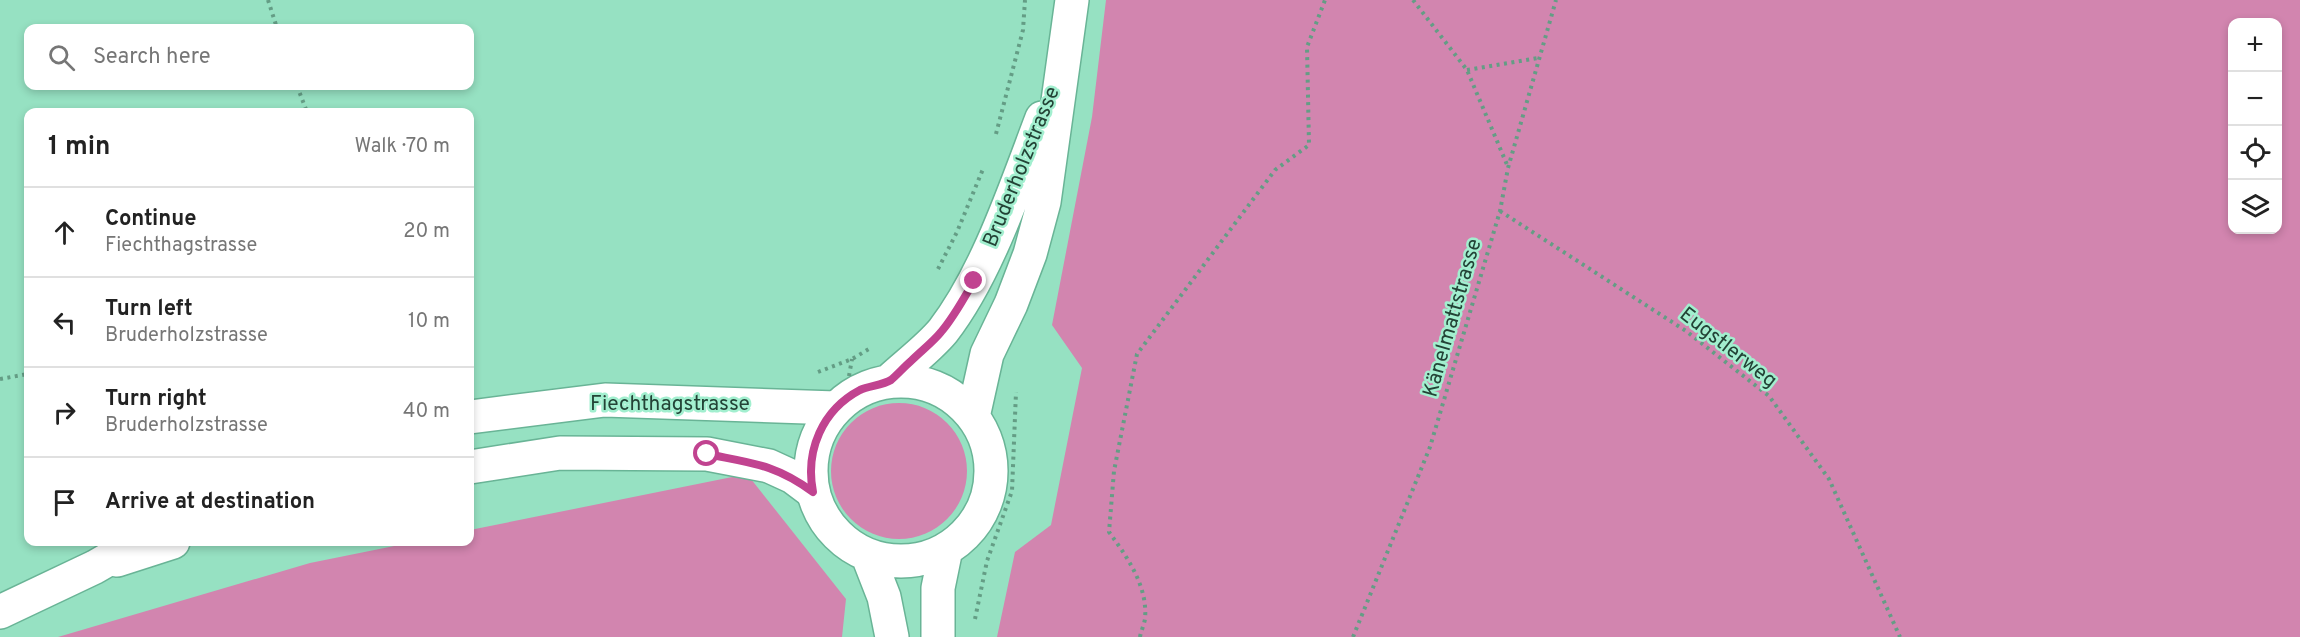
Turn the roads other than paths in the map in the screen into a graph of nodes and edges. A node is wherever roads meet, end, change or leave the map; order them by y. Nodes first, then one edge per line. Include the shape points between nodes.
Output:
1 (1072, 0) edge
2 (1064, 63) junction
3 (889, 381) junction
4 (836, 408) junction
5 (474, 416) edge
6 (973, 417) junction
7 (474, 466) edge
8 (813, 492) junction
9 (131, 546) edge
10 (161, 546) edge
11 (946, 549) junction
12 (868, 556) junction
13 (95, 567) junction
14 (0, 612) edge
15 (892, 637) edge
16 (938, 637) edge

1 - 2 main road, Bruderholzstrasse
2 - 3 main road, Bruderholzstrasse via 1014,193 974,281 941,333
2 - 6 main road, Bruderholzstrasse via 1041,213 1011,304 987,354
3 - 4 main road, Bruderholzstrasse via 863,389
3 - 6 main road, Bruderholzstrasse via 936,388
4 - 5 main road, Fiechthagstrasse via 605,400
4 - 8 main road, Bruderholzstrasse via 821,429 812,453
6 - 11 main road, Bruderholzstrasse via 988,448 991,482 976,521
7 - 8 main road via 560,453 707,454 769,466
8 - 12 main road, Bruderholzstrasse via 833,530
9 - 13 main road
10 - 13 main road
11 - 12 main road, Bruderholzstrasse via 908,561
11 - 16 main road via 938,588
12 - 15 main road via 884,597
13 - 14 main road

